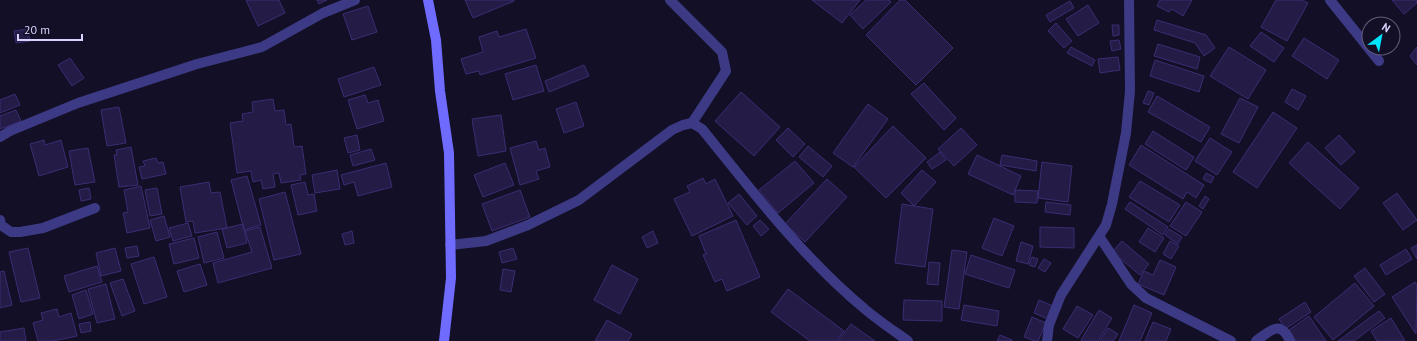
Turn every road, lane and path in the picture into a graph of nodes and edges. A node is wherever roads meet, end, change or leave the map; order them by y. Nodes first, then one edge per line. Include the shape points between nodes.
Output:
1 (355, 0) edge
2 (428, 0) edge
3 (670, 0) edge
4 (1129, 0) edge
5 (1330, 0) edge
6 (1379, 61) dead end
7 (692, 123) junction
8 (0, 137) edge
9 (95, 208) dead end
10 (0, 220) edge
11 (1099, 236) junction
12 (450, 245) junction
13 (444, 341) edge
14 (908, 341) edge
15 (1047, 341) edge
16 (1231, 341) edge
17 (1256, 341) edge
18 (1290, 341) edge

1 - 8 street via 323,13 262,47 197,64 78,103
2 - 12 street via 436,40 449,153
3 - 7 street via 722,52 726,71
4 - 11 street via 1130,91 1126,133 1112,204 1106,225
5 - 6 street
7 - 12 street via 672,130 579,200 528,225 486,241
7 - 14 street via 702,129 814,261 866,310
9 - 10 street via 43,228 20,232 11,232 1,225
11 - 15 street via 1061,295 1049,325
11 - 16 street via 1131,284 1146,298
12 - 13 street via 451,278
17 - 18 street via 1276,328 1281,329

